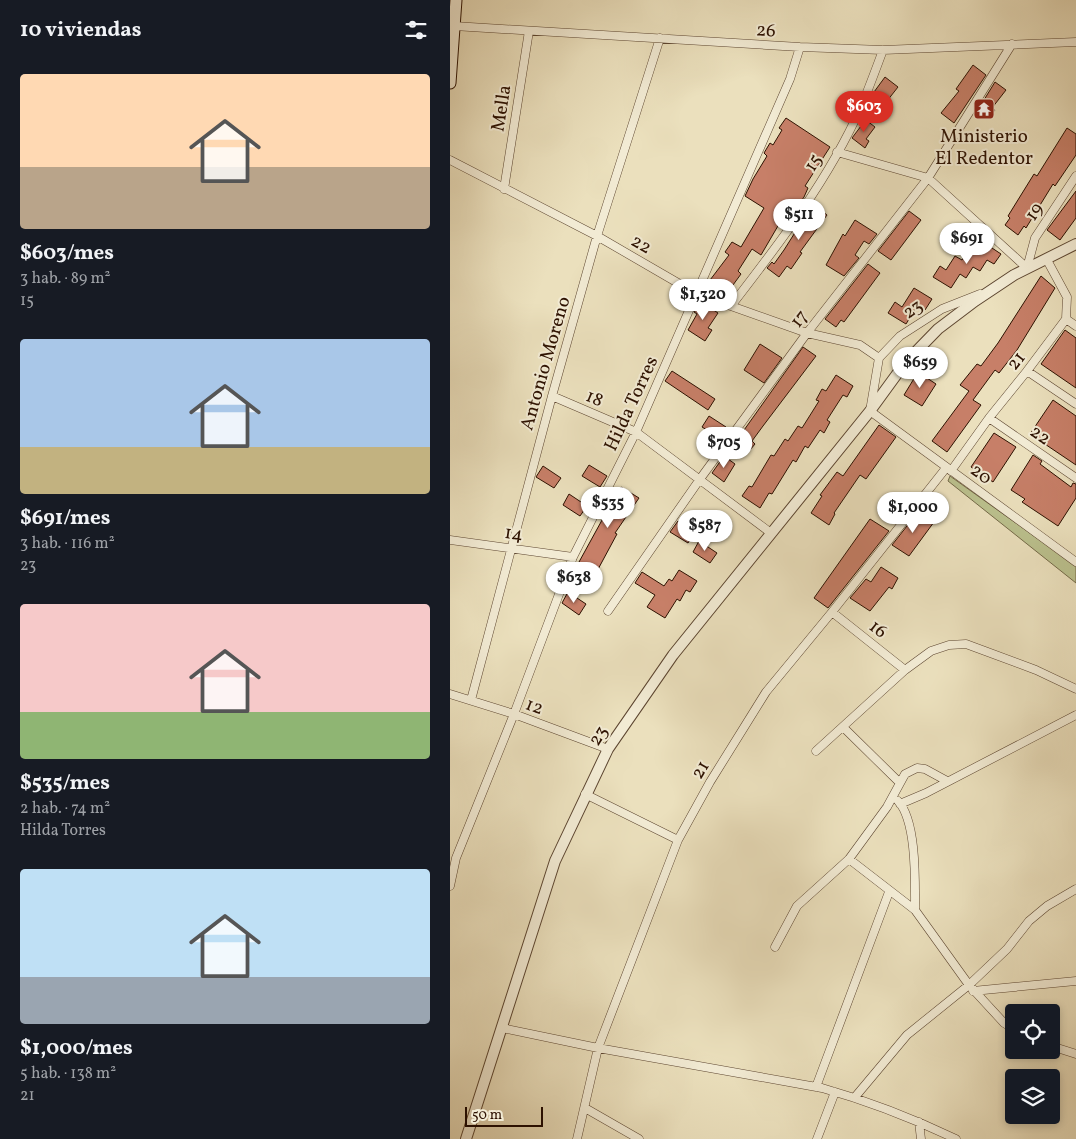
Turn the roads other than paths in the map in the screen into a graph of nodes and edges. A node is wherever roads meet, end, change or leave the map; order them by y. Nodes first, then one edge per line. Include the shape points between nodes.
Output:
1 (456, 0) edge
2 (454, 26) junction
3 (529, 31) junction
4 (660, 38) junction
5 (1076, 42) edge
6 (1012, 44) junction
7 (800, 47) junction
8 (883, 50) junction
9 (450, 83) edge
10 (838, 152) junction
11 (450, 160) edge
12 (1076, 176) edge
13 (928, 178) junction
14 (504, 189) junction
15 (597, 236) junction
16 (1076, 244) edge
17 (1047, 260) junction
18 (1027, 268) junction
19 (993, 289) junction
20 (697, 294) junction
21 (731, 306) junction
22 (1066, 319) junction
23 (1076, 326) edge
24 (807, 333) junction
25 (880, 358) junction
26 (1027, 371) junction
27 (552, 396) junction
28 (1076, 404) edge
29 (870, 411) junction
30 (988, 418) junction
31 (636, 432) junction
32 (949, 469) junction
33 (1076, 478) edge
34 (700, 479) junction
35 (770, 533) junction
36 (450, 540) edge
37 (511, 548) junction
38 (573, 557) junction
39 (1076, 562) edge
40 (608, 611) dead end
41 (832, 612) junction
42 (905, 670) junction
43 (1076, 689) edge
44 (450, 694) edge
45 (471, 700) junction
46 (514, 714) junction
47 (1076, 715) edge
48 (844, 727) junction
49 (608, 749) junction
50 (816, 752) dead end
51 (946, 781) junction
52 (900, 784) junction
53 (585, 794) junction
54 (893, 796) junction
55 (900, 804) junction
56 (678, 840) junction
57 (848, 859) junction
58 (450, 886) edge
59 (1076, 889) edge
60 (890, 892) junction
61 (915, 910) junction
62 (775, 947) dead end
63 (1076, 981) edge
64 (973, 988) junction
65 (1005, 1024) edge
66 (502, 1028) junction
67 (598, 1048) junction
68 (1060, 1049) edge
69 (1076, 1054) edge
70 (816, 1087) junction
71 (835, 1092) junction
72 (855, 1097) junction
73 (585, 1108) junction
74 (920, 1122) junction
75 (466, 1139) edge
76 (577, 1139) edge
77 (639, 1139) edge
78 (817, 1139) edge
79 (920, 1139) edge
80 (956, 1139) edge

1 - 2 main road
2 - 3 street, 26
2 - 9 main road
3 - 4 street, 26
3 - 14 street, Mella
4 - 7 street, 26
4 - 15 street, Antonio Moreno
5 - 6 street, 26
6 - 8 street, 26
6 - 13 street, 17
7 - 8 street, 26
7 - 20 street, Hilda Torres via 790,79
8 - 10 street, 15 via 861,107
10 - 13 street
10 - 21 street, 15 via 784,237
11 - 14 street, 22
12 - 18 street, 19 via 1035,238
13 - 18 street
13 - 24 street, 17
14 - 15 street, 22
15 - 20 street, 22
15 - 27 street, Antonio Moreno
16 - 17 street, 23
17 - 18 street, 23
17 - 22 street via 1067,297
18 - 19 street, 23
19 - 25 street, 23 via 942,309 900,336
19 - 29 street, 23 via 938,329 905,363
20 - 21 street, 22
20 - 31 street, Hilda Torres
21 - 24 street, 22
22 - 23 street
22 - 26 street, 21
24 - 25 street, 22 via 860,345
24 - 34 street, 17
25 - 29 street, 23
26 - 28 street
26 - 30 street, 21
27 - 31 street, 18
27 - 37 street, Antonio Moreno
29 - 32 street, 20
29 - 35 street, 23
30 - 32 street, 21
30 - 33 street, 22
31 - 34 street, 18
31 - 38 street, Hilda Torres
32 - 39 street, 20
32 - 41 street, 21
34 - 35 street, 18
34 - 40 street, 17
35 - 49 street, 23 via 673,656
36 - 37 street, 14
37 - 38 street, 14
37 - 45 street, Antonio Moreno
38 - 46 street, Hilda Torres
41 - 42 street, 16
41 - 56 street, 21 via 766,692
42 - 43 street via 931,651 966,644
42 - 48 street
44 - 45 street, 12
45 - 46 street, 12
46 - 49 street, 12
46 - 58 street, Hilda Torres via 456,858
47 - 51 street
48 - 50 street
48 - 52 street
49 - 53 street, 23
51 - 52 street via 917,768 905,774
51 - 55 street
52 - 54 street
53 - 56 street
53 - 66 street, 23 via 555,861
54 - 55 street
54 - 57 street
55 - 61 street via 911,834 915,861
56 - 67 street, 21
57 - 60 street
57 - 62 street via 797,906
59 - 64 street via 1029,921
60 - 61 street
60 - 70 street
61 - 64 street
63 - 64 street
64 - 65 street
64 - 72 street via 961,992 907,1035
66 - 67 street
66 - 75 street, 23
67 - 70 street
67 - 73 street, 21
68 - 69 street
70 - 71 street
71 - 72 street
71 - 78 street
72 - 74 street
73 - 76 street, 21
73 - 77 street
74 - 79 street
74 - 80 street

